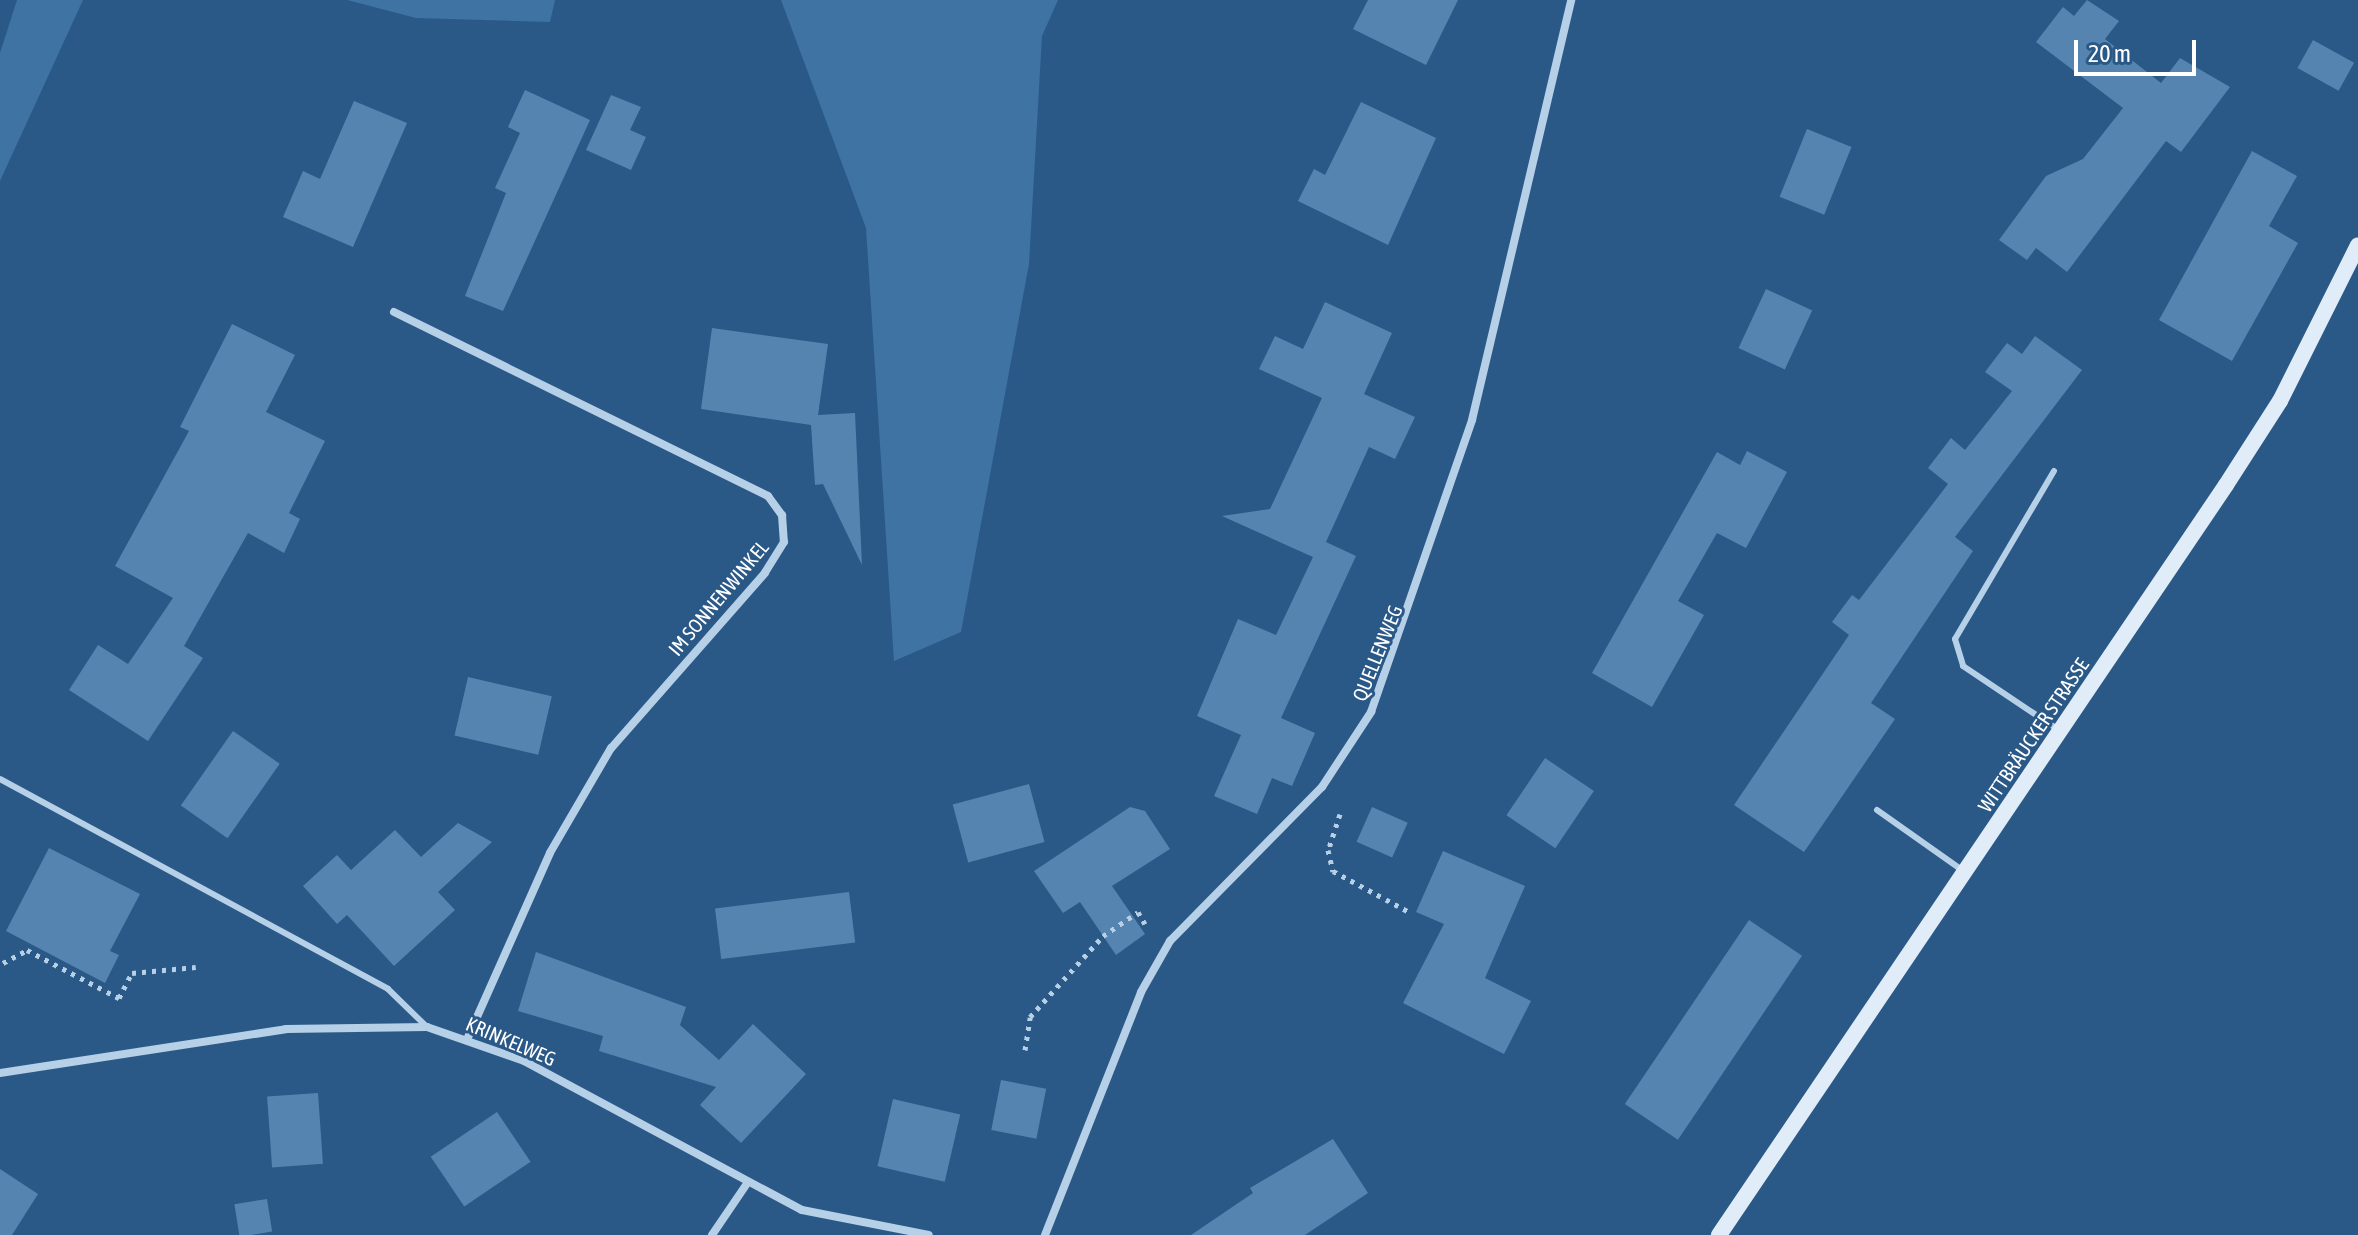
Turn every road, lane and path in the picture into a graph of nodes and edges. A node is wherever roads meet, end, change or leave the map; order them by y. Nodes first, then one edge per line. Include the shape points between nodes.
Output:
1 (1571, 0) edge
2 (2358, 245) edge
3 (394, 312) dead end
4 (2054, 471) dead end
5 (2060, 731) junction
6 (0, 779) edge
7 (1877, 810) dead end
8 (1340, 814) dead end
9 (1965, 872) junction
10 (1409, 912) dead end
11 (1145, 924) dead end
12 (3, 963) dead end
13 (196, 967) dead end
14 (427, 1027) junction
15 (468, 1037) junction
16 (1025, 1050) dead end
17 (0, 1073) edge
18 (746, 1185) junction
19 (712, 1235) edge
20 (929, 1235) edge
21 (1045, 1235) edge
22 (1719, 1235) edge

1 - 21 street, QUELLENWEG via 1472,420 1371,712 1322,787 1170,941 1141,992
2 - 5 main road, WITTBRÄUCKER STRASSE via 2280,401
3 - 15 street, IM SONNENWINKEL via 768,496 782,515 784,542 765,573 611,748 550,853
4 - 5 lane via 1955,639 1963,666
5 - 9 main road, WITTBRÄUCKER STRASSE
6 - 14 lane via 388,989
7 - 9 lane
8 - 10 path via 1328,850 1333,871
9 - 22 main road, WITTBRÄUCKER STRASSE
11 - 16 path via 1138,912 1103,936 1030,1017
12 - 13 path via 27,950 119,998 132,973
14 - 15 street, KRINKELWEG
14 - 17 street, KRINKELWEG via 286,1029
15 - 18 street, KRINKELWEG via 568,1084
18 - 19 street
18 - 20 street, KRINKELWEG via 802,1210

